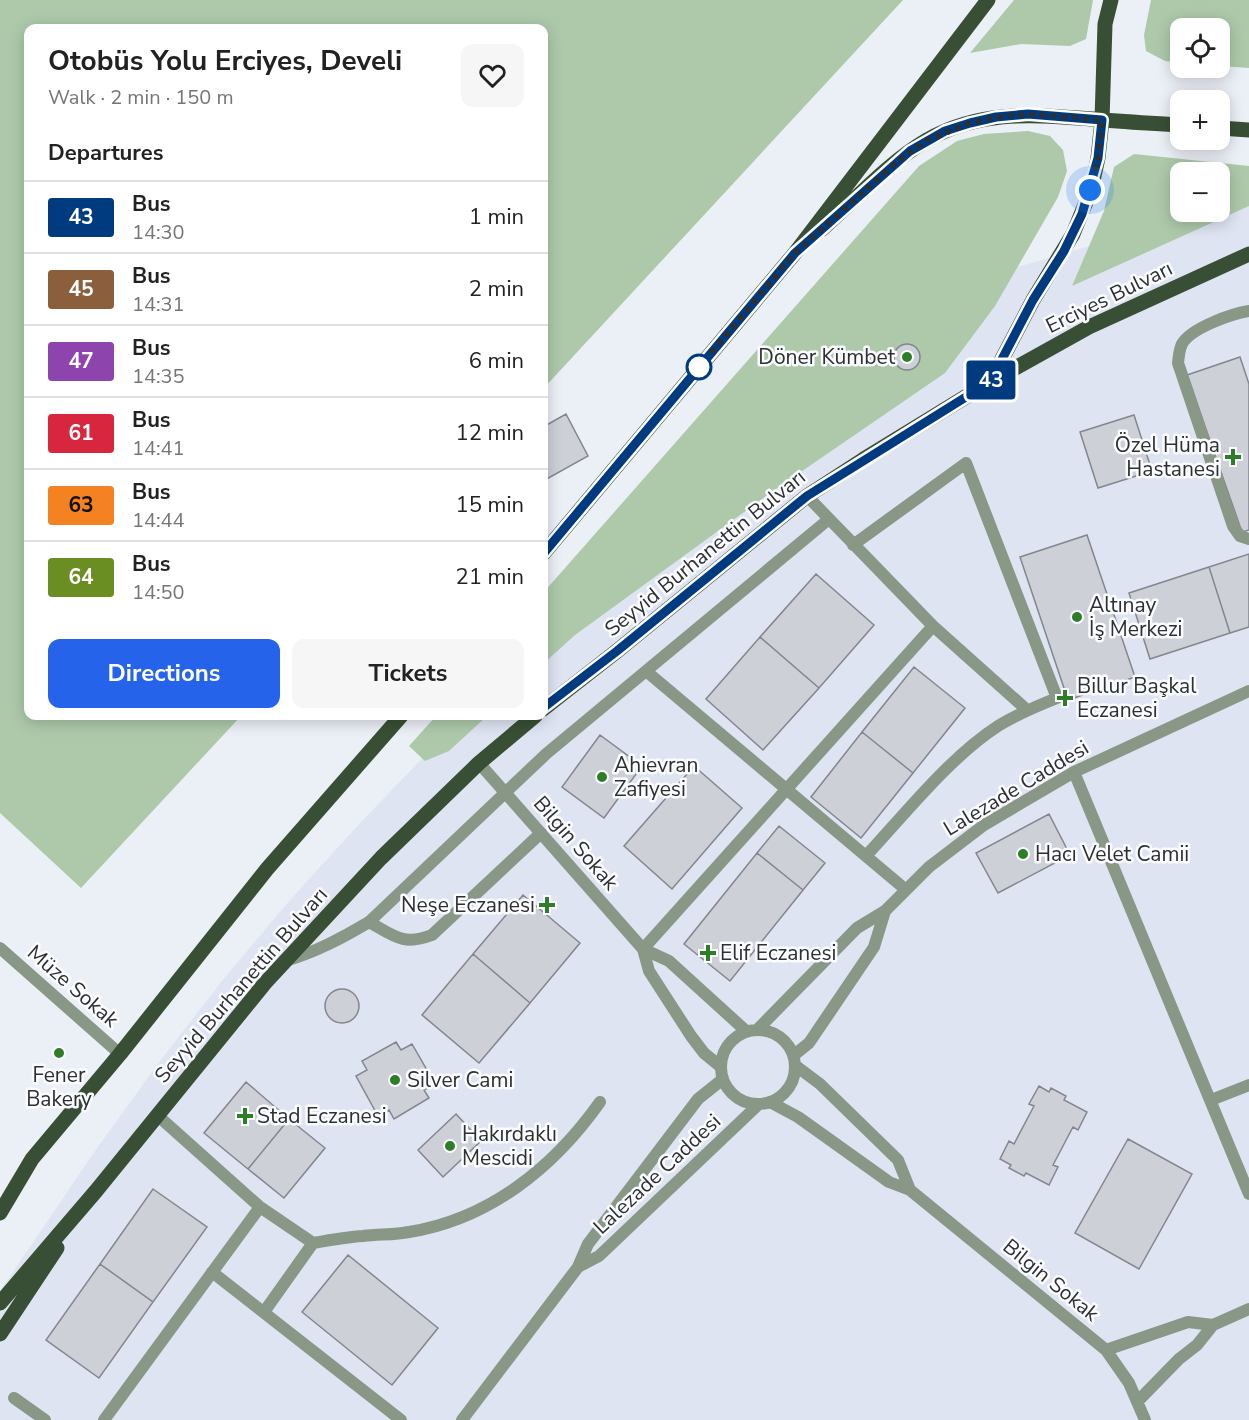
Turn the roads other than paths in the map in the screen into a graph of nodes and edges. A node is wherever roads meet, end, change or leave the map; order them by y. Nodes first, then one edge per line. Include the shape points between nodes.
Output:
1 (988, 0) edge
2 (1111, 0) edge
3 (1102, 120) junction
4 (1170, 124) edge
5 (1230, 129) edge
6 (1249, 130) edge
7 (795, 253) junction
8 (1249, 254) edge
9 (1249, 311) edge
10 (990, 382) junction
11 (807, 496) junction
12 (829, 519) junction
13 (1249, 539) edge
14 (853, 545) junction
15 (548, 548) edge
16 (933, 626) junction
17 (646, 671) junction
18 (1249, 691) edge
19 (548, 704) edge
20 (1027, 710) junction
21 (397, 720) edge
22 (530, 720) edge
23 (479, 764) junction
24 (1074, 772) junction
25 (786, 788) junction
26 (504, 792) junction
27 (541, 833) junction
28 (866, 856) junction
29 (905, 889) junction
30 (885, 911) junction
31 (369, 922) junction
32 (0, 948) edge
33 (643, 949) junction
34 (284, 962) junction
35 (752, 1030) junction
36 (120, 1054) junction
37 (795, 1061) junction
38 (722, 1073) junction
39 (1249, 1085) edge
40 (1211, 1100) junction
41 (600, 1102) dead end
42 (765, 1103) junction
43 (157, 1115) junction
44 (32, 1159) junction
45 (910, 1190) junction
46 (96, 1191) junction
47 (1249, 1194) edge
48 (0, 1202) edge
49 (260, 1207) junction
50 (0, 1213) edge
51 (313, 1243) junction
52 (578, 1267) junction
53 (212, 1272) junction
54 (0, 1303) edge
55 (1249, 1309) edge
56 (264, 1312) junction
57 (1213, 1325) junction
58 (0, 1334) edge
59 (1106, 1350) junction
60 (14, 1398) dead end
61 (1138, 1401) junction
62 (45, 1420) edge
63 (104, 1420) edge
64 (401, 1420) edge
65 (462, 1420) edge
66 (1145, 1420) edge

1 - 7 main road
2 - 3 main road via 1105,24
3 - 4 main road
3 - 7 main road via 1028,114 996,117 945,131 894,164
3 - 10 main road via 1098,158 1082,214
5 - 6 main road
7 - 15 main road
8 - 10 main road, Erciyes Bulvarı via 1089,327
9 - 13 street via 1227,316 1190,335 1183,343 1178,363 1233,526 1240,536
10 - 11 main road, Seyyid Burhanettin Bulvarı
11 - 12 street
11 - 19 main road, Seyyid Burhanettin Bulvarı
12 - 14 street
12 - 17 street
14 - 16 street
14 - 20 street via 966,464 1057,698
16 - 20 street
16 - 25 street
17 - 25 street
17 - 26 street
18 - 24 street, Lalezade Caddesi
20 - 28 street via 998,726 957,759
21 - 36 main road via 267,869
22 - 23 main road, Seyyid Burhanettin Bulvarı
23 - 26 street, Bilgin Sokak
23 - 34 main road, Seyyid Burhanettin Bulvarı via 381,858
24 - 29 street, Lalezade Caddesi via 968,836
24 - 40 street
25 - 28 street
25 - 33 street
26 - 27 street, Bilgin Sokak
26 - 31 street
27 - 31 street via 432,935 421,940 403,940
27 - 33 street, Bilgin Sokak
28 - 29 street
29 - 30 street, Lalezade Caddesi
30 - 35 street, Lalezade Caddesi via 857,928
30 - 37 street, Lalezade Caddesi via 874,947
31 - 34 street via 318,950
32 - 36 street, Müze Sokak
33 - 35 street, Bilgin Sokak via 669,961
33 - 38 street, Bilgin Sokak via 649,971 685,1027
34 - 43 main road, Seyyid Burhanettin Bulvarı
35 - 37 street via 780,1036
35 - 38 street via 728,1045
36 - 44 main road
37 - 42 street via 789,1089
37 - 45 street, Bilgin Sokak via 898,1160
38 - 42 street via 728,1089 737,1097
38 - 52 street, Lalezade Caddesi via 588,1244
39 - 40 street
40 - 47 street
41 - 51 street via 553,1158 485,1207 427,1229
42 - 45 street, Bilgin Sokak via 798,1117 889,1182
42 - 52 street, Lalezade Caddesi via 599,1256
43 - 46 main road, Seyyid Burhanettin Bulvarı
43 - 49 street
44 - 48 main road
44 - 50 main road
45 - 59 street, Bilgin Sokak
46 - 54 main road, Seyyid Burhanettin Bulvarı
46 - 58 main road
49 - 51 street
49 - 53 street
51 - 56 street
52 - 65 street, Lalezade Caddesi
53 - 56 street
53 - 63 street
55 - 57 street
56 - 64 street
57 - 59 street via 1188,1322
57 - 61 street
59 - 61 street, Bilgin Sokak
60 - 62 street
61 - 66 street, Bilgin Sokak

